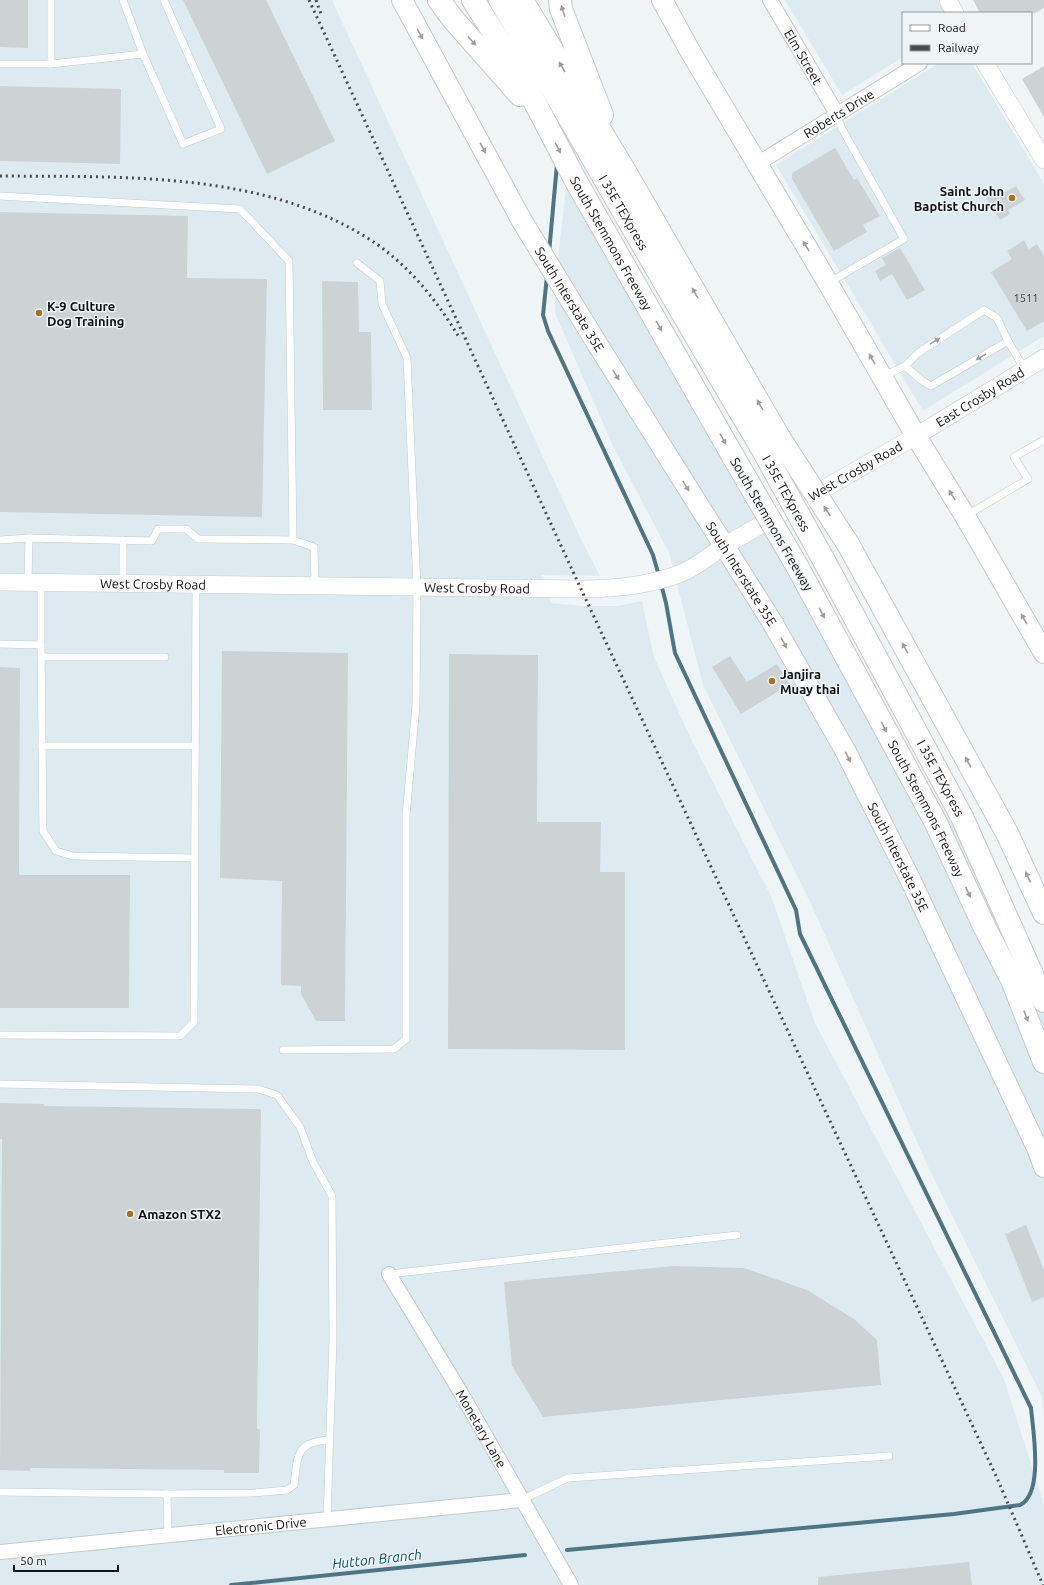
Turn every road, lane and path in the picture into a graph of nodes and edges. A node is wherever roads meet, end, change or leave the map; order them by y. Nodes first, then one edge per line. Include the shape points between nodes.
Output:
1 (51, 0) edge
2 (123, 0) edge
3 (164, 0) edge
4 (402, 0) edge
5 (439, 0) edge
6 (473, 0) edge
7 (500, 0) edge
8 (560, 0) edge
9 (662, 0) edge
10 (770, 0) edge
11 (948, 0) edge
12 (526, 6) edge
13 (954, 12) edge
14 (143, 54) junction
15 (0, 64) edge
16 (51, 64) junction
17 (918, 64) edge
18 (986, 64) edge
19 (837, 114) junction
20 (545, 122) junction
21 (1044, 160) edge
22 (757, 164) junction
23 (623, 168) junction
24 (0, 196) edge
25 (357, 263) dead end
26 (828, 283) junction
27 (1008, 341) junction
28 (1044, 358) edge
29 (906, 366) junction
30 (1025, 370) junction
31 (882, 377) junction
32 (916, 436) junction
33 (1044, 440) edge
34 (770, 442) junction
35 (965, 516) junction
36 (29, 538) junction
37 (0, 540) edge
38 (123, 540) junction
39 (293, 540) junction
40 (724, 546) junction
41 (0, 582) edge
42 (34, 582) junction
43 (122, 583) junction
44 (196, 585) junction
45 (315, 586) junction
46 (417, 587) junction
47 (0, 644) edge
48 (1042, 644) edge
49 (41, 645) junction
50 (41, 657) junction
51 (165, 657) dead end
52 (42, 746) junction
53 (195, 746) junction
54 (195, 858) junction
55 (1044, 913) edge
56 (1044, 1002) edge
57 (0, 1035) edge
58 (283, 1050) dead end
59 (1044, 1062) edge
60 (0, 1084) edge
61 (1044, 1167) edge
62 (737, 1235) dead end
63 (389, 1274) joint
64 (329, 1440) junction
65 (889, 1456) dead end
66 (0, 1492) edge
67 (167, 1494) junction
68 (521, 1500) junction
69 (327, 1520) junction
70 (168, 1536) junction
71 (0, 1552) edge
72 (571, 1585) edge

1 - 16 lane
2 - 14 lane
3 - 14 lane via 221,128 183,144
4 -> 40 main road, South Interstate 35E via 522,221
5 -> 20 highway
6 - 20 highway, South Stemmons Freeway via 521,76
7 - 34 highway, I 35E TEXpress via 688,325
23 -> 8 highway
9 - 22 main road
10 - 19 street, Elm Street
11 - 13 street
23 -> 12 highway
14 - 16 lane
15 - 16 lane
17 - 19 street, Roberts Drive
18 - 21 street
19 - 22 street, Roberts Drive
19 - 26 lane via 841,127 904,239
20 -> 59 highway, South Stemmons Freeway, bridge via 577,183 796,566 935,821 1012,980
26 -> 22 main road
34 -> 23 highway
24 - 39 lane via 240,209 289,261
25 - 46 lane via 380,282 382,304 407,358
31 -> 26 main road
27 -> 29 lane via 931,386
29 -> 27 lane via 918,352 984,310 997,318
27 - 30 lane
28 - 30 street, East Crosby Road
29 - 31 lane
30 - 32 street, East Crosby Road
31 - 32 main road
35 -> 32 main road
32 - 40 street, West Crosby Road
33 - 35 lane via 1014,457 1028,479
55 -> 34 highway, bridge via 1007,833 848,544
34 - 56 highway, I 35E TEXpress, bridge via 822,557 962,817
48 -> 35 main road
36 - 37 lane
36 - 38 lane
36 - 42 lane
38 - 39 lane via 152,541 158,529 186,529 198,539
38 - 43 lane
39 - 45 lane via 314,547
40 - 46 street, West Crosby Road via 680,574 639,586 581,589
40 -> 61 main road, South Interstate 35E via 772,622 846,752 910,879
41 - 42 street, West Crosby Road
42 - 43 street, West Crosby Road
42 - 49 lane
43 - 44 street, West Crosby Road
44 - 45 street, West Crosby Road
44 - 53 lane
45 - 46 street, West Crosby Road
46 - 58 lane via 416,705 406,816 406,1038 394,1049
47 - 49 lane
49 - 50 lane
50 - 51 lane
50 - 52 lane
52 - 53 lane
52 - 54 lane via 43,831 56,851 73,856
53 - 54 lane
54 - 57 lane via 194,1022 180,1036
60 - 64 lane via 258,1089 277,1095 300,1128 313,1162 332,1196
62 - 63 lane
63 - 68 street, Monetary Lane via 461,1393
64 - 67 lane via 315,1441 303,1447 298,1456 294,1485 287,1490
64 - 69 lane
65 - 68 lane via 568,1478
66 - 67 lane
67 - 70 lane
68 - 69 street, Electronic Drive
68 - 72 street, Monetary Lane
69 - 70 street, Electronic Drive
70 - 71 street, Electronic Drive

